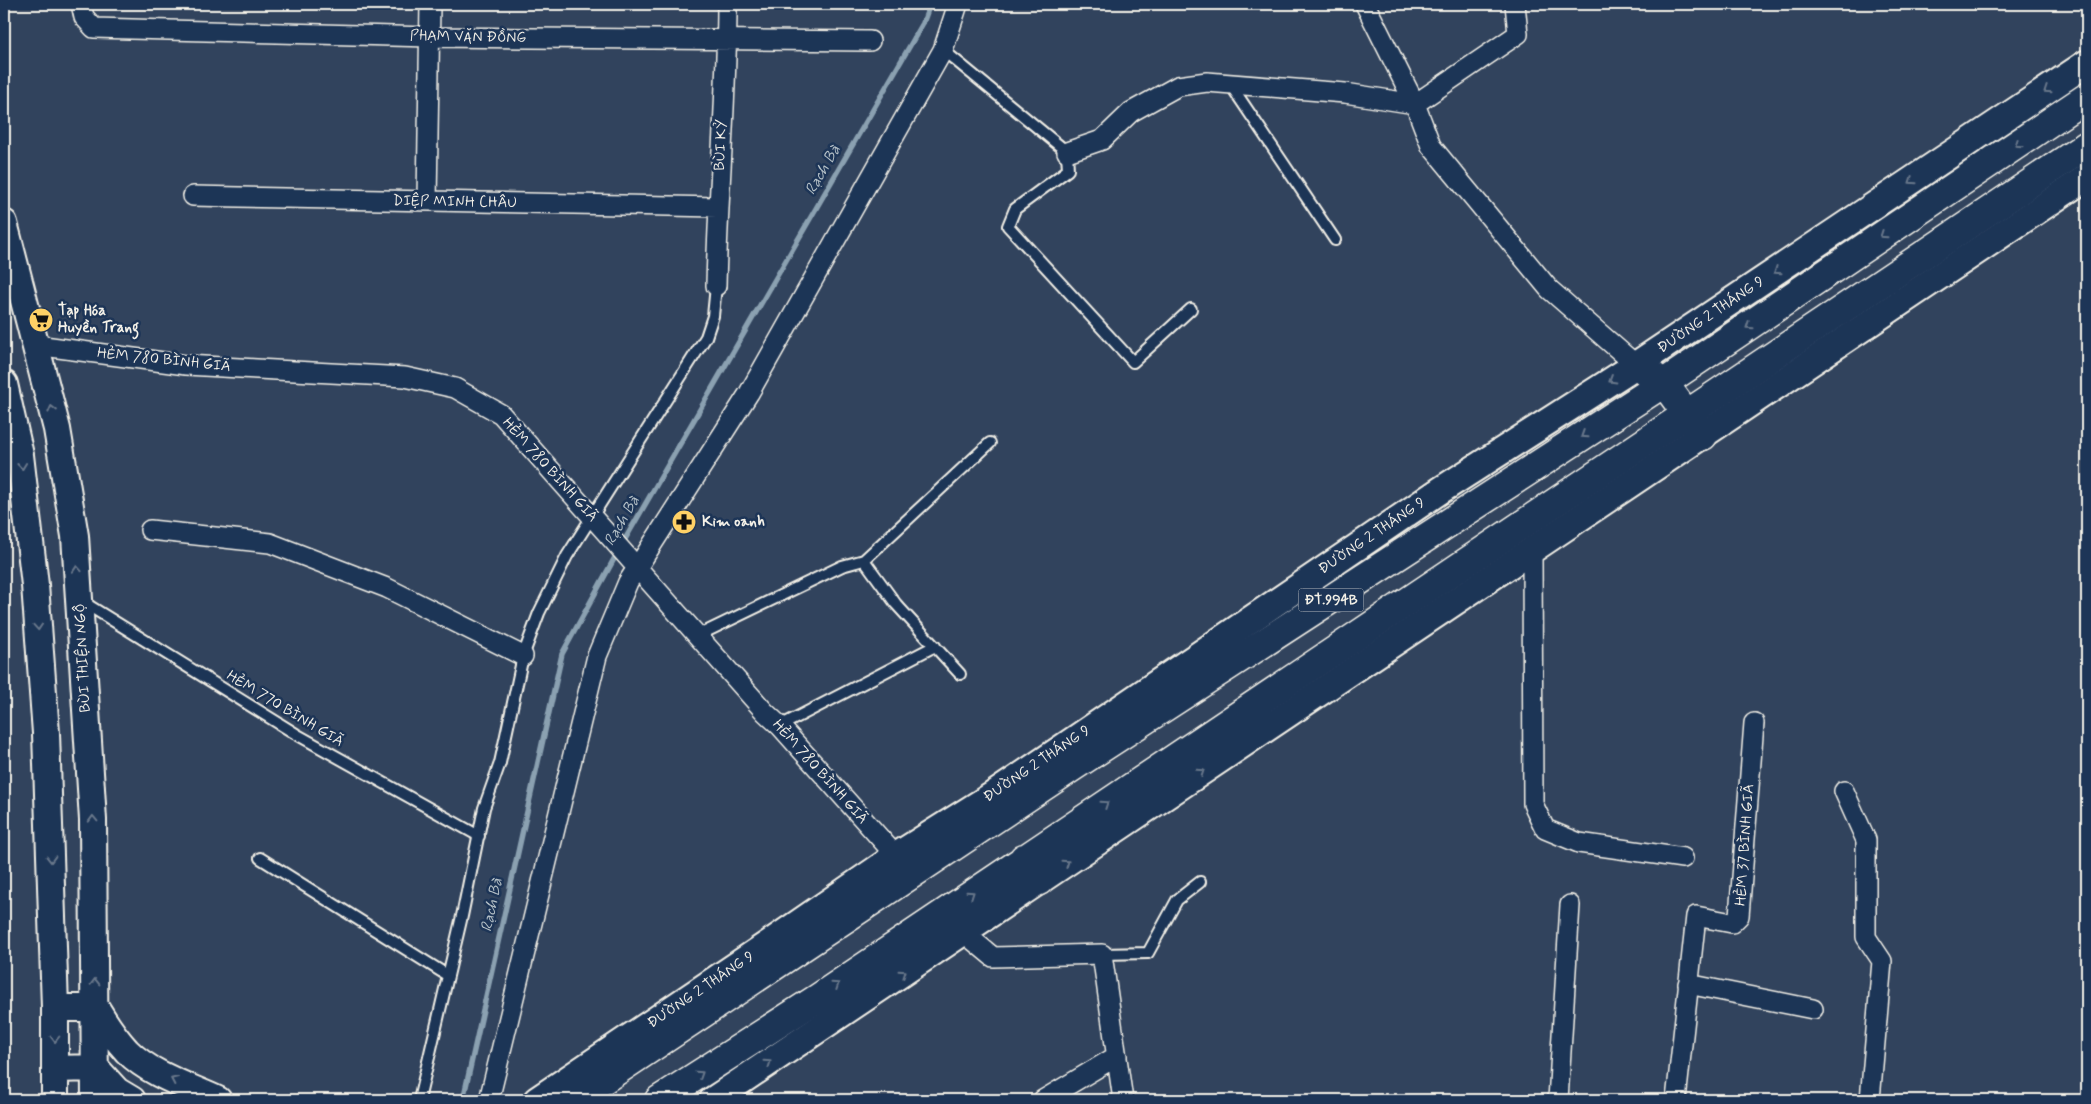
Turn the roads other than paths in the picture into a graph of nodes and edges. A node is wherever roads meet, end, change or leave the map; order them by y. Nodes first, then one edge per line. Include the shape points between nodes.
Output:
1 (80, 4) edge
2 (430, 4) edge
3 (727, 4) edge
4 (958, 4) edge
5 (1365, 4) edge
6 (1515, 4) edge
7 (430, 37) junction
8 (727, 40) junction
9 (870, 41) dead end
10 (942, 50) junction
11 (2087, 63) edge
12 (1229, 83) junction
13 (2087, 97) edge
14 (1415, 104) junction
15 (2087, 145) edge
16 (1067, 152) junction
17 (2087, 177) edge
18 (193, 196) dead end
19 (427, 201) junction
20 (717, 207) junction
21 (4, 223) edge
22 (1335, 240) dead end
23 (716, 286) joint
24 (1191, 309) dead end
25 (36, 345) junction
26 (1636, 365) junction
27 (1664, 383) junction
28 (4, 384) edge
29 (1687, 414) junction
30 (1703, 436) junction
31 (990, 443) dead end
32 (592, 517) junction
33 (150, 530) dead end
34 (1532, 550) junction
35 (864, 560) junction
36 (637, 567) junction
37 (80, 600) junction
38 (697, 636) junction
39 (935, 646) junction
40 (524, 656) junction
41 (960, 674) dead end
42 (1754, 723) dead end
43 (780, 726) junction
44 (1844, 791) dead end
45 (999, 804) junction
46 (479, 836) junction
47 (896, 856) junction
48 (260, 858) dead end
49 (1024, 858) junction
50 (1683, 858) dead end
51 (1039, 881) junction
52 (1200, 882) dead end
53 (1570, 905) dead end
54 (963, 932) junction
55 (1102, 954) junction
56 (447, 975) junction
57 (1688, 984) junction
58 (55, 1008) junction
59 (96, 1008) junction
60 (1813, 1009) dead end
61 (1116, 1056) junction
62 (96, 1068) junction
63 (55, 1069) junction
64 (55, 1100) edge
65 (96, 1100) edge
66 (132, 1100) edge
67 (218, 1100) edge
68 (419, 1100) edge
69 (489, 1100) edge
70 (537, 1100) edge
71 (573, 1100) edge
72 (658, 1100) edge
73 (712, 1100) edge
74 (1043, 1100) edge
75 (1123, 1100) edge
76 (1558, 1100) edge
77 (1676, 1100) edge
78 (1870, 1100) edge

1 - 7 street, PHẠM VĂN ĐỒNG via 84,17 94,28
2 - 7 street
3 - 8 street, BÙI KỶ
4 - 10 street
5 - 14 street
6 - 14 street via 1518,34
7 - 8 street, PHẠM VĂN ĐỒNG
7 - 19 street
8 - 9 street, PHẠM VĂN ĐỒNG
8 - 20 street, BÙI KỶ
10 - 16 lane
10 - 36 street via 749,393
11 -> 26 main road, ĐƯỜNG 2 THÁNG 9 / ĐT.994B
12 - 14 street via 1345,93
12 - 16 street via 1178,86 1131,112 1102,140
12 - 22 lane
13 -> 27 main road, ĐƯỜNG 2 THÁNG 9 / ĐT.994B
14 - 26 street via 1431,146 1549,289
15 - 29 main road, ĐT.994B
16 - 24 lane via 1068,170 1015,209 1008,226 1133,362
17 - 30 main road
18 - 19 street, DIỆP MINH CHÂU
19 - 20 street, DIỆP MINH CHÂU
20 - 23 street, BÙI KỶ
21 - 25 main road, BÙI THIỆN NGỘ
23 - 32 lane via 713,316 706,337
25 - 32 street, HẺM 780 BÌNH GIÃ via 186,365 405,377 455,388 501,414
37 -> 25 main road, BÙI THIỆN NGỘ via 75,536 57,429
26 - 27 main road
26 -> 45 main road, ĐƯỜNG 2 THÁNG 9 / ĐT.994B via 1441,490
27 - 29 main road
27 -> 45 main road, ĐƯỜNG 2 THÁNG 9 / ĐT.994B
28 -> 58 main road via 20,454 35,585 46,733
29 - 30 main road
49 -> 29 main road, ĐT.994B
30 - 34 main road
31 - 35 lane
32 - 36 street, HẺM 780 BÌNH GIÃ
32 - 40 lane via 559,572 539,613
33 - 40 street via 270,543 387,588
34 - 50 street via 1534,804 1545,829 1579,843
51 -> 34 main road
35 - 38 lane via 842,566
35 - 39 lane via 896,604
36 - 38 street, HẺM 780 BÌNH GIÃ
36 - 69 street via 597,656
37 - 46 lane, HẺM 770 BÌNH GIÃ via 296,734
59 -> 37 main road, BÙI THIỆN NGỘ via 93,820
38 - 43 street, HẺM 780 BÌNH GIÃ
39 - 41 lane
39 - 43 lane
40 - 46 lane via 500,764 484,808
42 - 57 street, HẺM 37 BÌNH GIÃ via 1739,916 1732,922 1696,916
43 - 47 street, HẺM 780 BÌNH GIÃ
44 - 78 street via 1866,840 1866,937 1882,961
45 - 47 main road, ĐƯỜNG 2 THÁNG 9 / ĐT.994B
45 - 71 main road, ĐƯỜNG 2 THÁNG 9 / ĐT.994B
46 - 56 lane
47 - 70 main road, ĐƯỜNG 2 THÁNG 9 / ĐT.994B
48 - 56 lane
49 - 51 main road
72 -> 49 main road, ĐT.994B via 818,998
51 - 54 main road
52 - 55 lane via 1177,900 1148,953
53 - 76 street
54 - 55 street via 993,957
73 -> 54 main road
55 - 61 street
56 - 68 lane
57 - 60 street
57 - 77 street, HẺM 37 BÌNH GIÃ
58 - 59 main road
58 -> 63 main road
59 - 62 main road, BÙI THIỆN NGỘ
67 -> 59 main road via 150,1068 128,1052
61 - 74 street
61 - 75 street
62 - 63 main road
62 - 65 main road, BÙI THIỆN NGỘ
62 - 66 main road via 117,1091
63 - 64 main road

